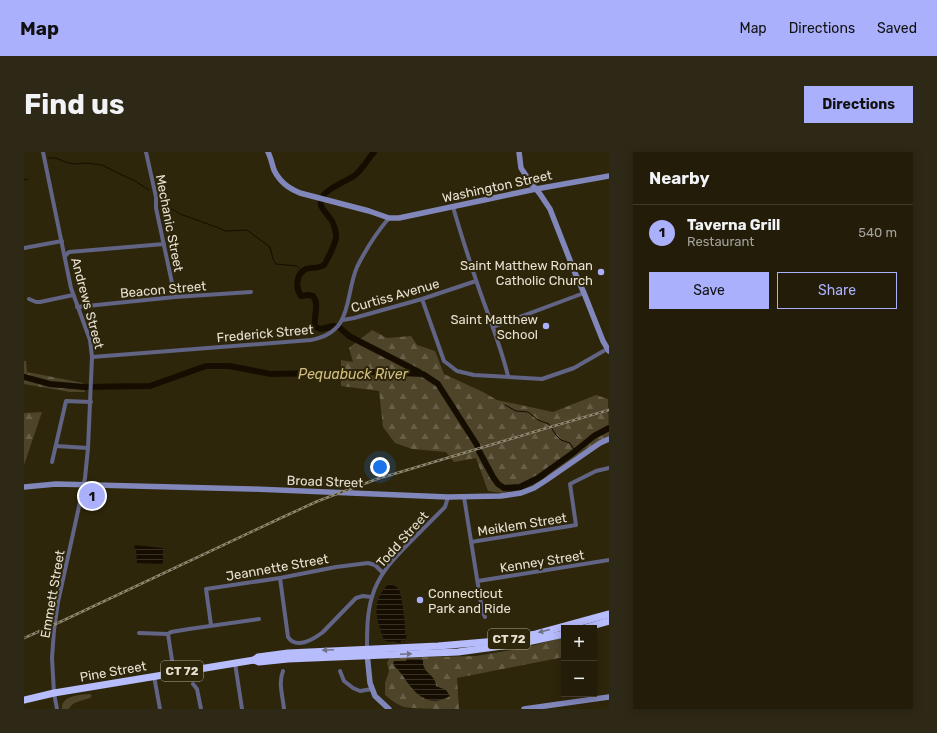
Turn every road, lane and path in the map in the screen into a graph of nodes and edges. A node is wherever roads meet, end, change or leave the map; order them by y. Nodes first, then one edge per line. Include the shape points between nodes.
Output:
1 (43, 152) edge
2 (146, 152) edge
3 (268, 152) edge
4 (519, 152) edge
5 (609, 177) edge
6 (536, 188) junction
7 (453, 206) junction
8 (389, 218) junction
9 (62, 241) junction
10 (164, 244) junction
11 (24, 248) edge
12 (65, 256) junction
13 (476, 280) junction
14 (251, 292) dead end
15 (584, 293) junction
16 (73, 295) junction
17 (175, 297) junction
18 (422, 299) junction
19 (29, 300) dead end
20 (78, 307) junction
21 (343, 320) junction
22 (493, 327) junction
23 (608, 350) edge
24 (92, 357) junction
25 (508, 376) junction
26 (91, 402) junction
27 (609, 439) edge
28 (56, 446) junction
29 (88, 448) junction
30 (52, 462) dead end
31 (609, 468) edge
32 (83, 484) junction
33 (24, 487) edge
34 (448, 496) junction
35 (464, 497) junction
36 (471, 542) junction
37 (609, 560) edge
38 (383, 573) junction
39 (280, 578) junction
40 (478, 581) junction
41 (372, 597) junction
42 (609, 614) edge
43 (485, 617) dead end
44 (259, 618) dead end
45 (609, 621) edge
46 (211, 625) junction
47 (595, 625) edge
48 (139, 633) dead end
49 (168, 634) junction
50 (561, 635) edge
51 (367, 652) junction
52 (235, 663) junction
53 (340, 671) dead end
54 (283, 672) dead end
55 (174, 673) junction
56 (154, 676) junction
57 (193, 684) dead end
58 (372, 689) junction
59 (54, 693) junction
60 (609, 697) edge
61 (24, 700) edge
62 (543, 708) edge
63 (57, 709) edge
64 (160, 709) edge
65 (201, 709) edge
66 (242, 709) edge
67 (284, 709) edge
68 (389, 709) edge
69 (524, 709) edge

1 - 9 street, Andrews Street
2 - 10 street, Mechanic Street
3 - 8 main road via 274,169 290,189
4 - 6 main road via 521,168
5 - 6 main road, Washington Street
6 - 7 main road, Washington Street
6 - 15 main road via 550,209
7 - 8 main road, Washington Street
7 - 13 street
8 - 21 street, Frederick Street via 357,268
9 - 11 street
9 - 12 street, Andrews Street
10 - 12 street via 69,252
10 - 17 street, Mechanic Street
12 - 16 street, Andrews Street
13 - 18 street, Curtiss Avenue
13 - 22 street
14 - 17 street, Beacon Street
15 - 22 street
15 - 23 main road
16 - 19 street via 40,302
16 - 20 street, Andrews Street
17 - 20 street, Beacon Street
18 - 21 street, Curtiss Avenue
18 - 25 street via 444,361 457,371 474,375
20 - 24 street, Andrews Street via 90,340
21 - 24 street, Frederick Street via 326,336 311,340
22 - 25 street
23 - 25 street via 578,366 546,378
24 - 26 street, Andrews Street
26 - 28 street via 66,401
26 - 29 street, Andrews Street
27 - 35 main road, Broad Street via 534,488 501,496
28 - 29 street
28 - 30 street
29 - 32 street, Andrews Street
31 - 36 street, Meiklem Street via 596,471 570,484 576,525
32 - 33 main road, Broad Street
32 - 34 main road, Broad Street
32 - 59 street, Emmett Street via 54,630
34 - 35 main road, Broad Street
34 - 38 street, Todd Street via 445,507
35 - 36 street
36 - 40 street
37 - 40 street, Kenney Street
38 - 39 street, Jeannette Street via 375,565 368,563
38 - 41 street, Todd Street
39 - 41 street via 288,637 295,643 313,639 323,632 356,598
39 - 46 street, Jeannette Street via 206,589
40 - 43 street
41 - 51 street, Todd Street via 367,622
42 -> 51 highway, CT 72 via 536,634 497,641
44 - 46 street
45 - 47 highway
46 - 49 street
48 - 49 street
49 - 55 street
51 -> 50 highway, CT 72 via 445,653 518,644
51 - 52 highway, Pine Street / CT 72
51 - 58 main road
52 - 55 highway, Pine Street / CT 72
52 - 66 street
53 - 58 street via 344,680 353,688 360,691
54 - 67 street via 280,682
55 - 56 highway, Pine Street / CT 72
56 - 59 highway, Pine Street / CT 72
56 - 64 street
57 - 65 street
58 - 68 main road via 375,696
59 - 61 highway, Pine Street / CT 72
59 - 63 street, Emmett Street
60 - 62 main road
62 - 69 main road

